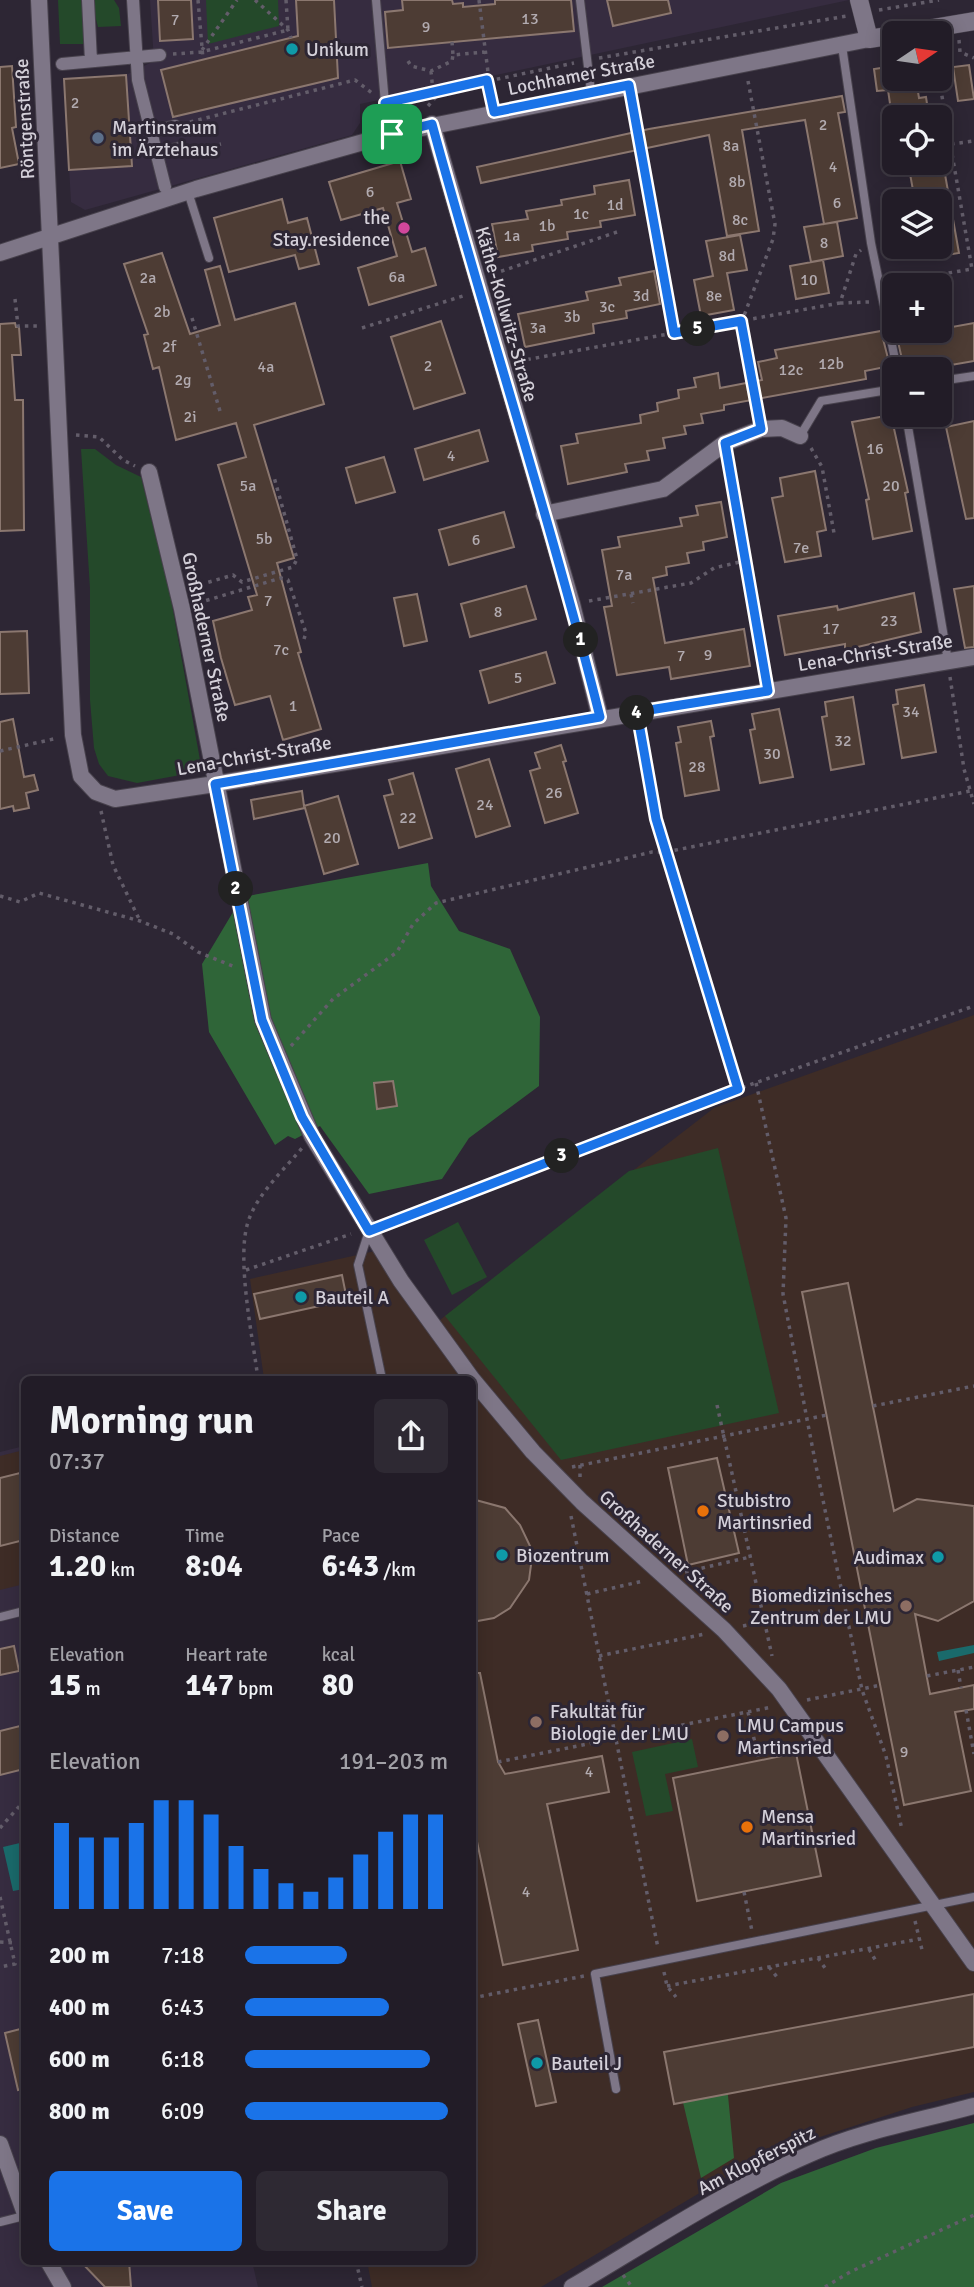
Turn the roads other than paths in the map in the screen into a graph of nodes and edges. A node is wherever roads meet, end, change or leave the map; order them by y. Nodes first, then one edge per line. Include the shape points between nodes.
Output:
1 (39, 0) edge
2 (88, 0) edge
3 (133, 0) edge
4 (376, 0) edge
5 (580, 0) edge
6 (861, 7) edge
7 (882, 36) edge
8 (869, 38) junction
9 (842, 46) junction
10 (160, 55) road end
11 (136, 57) junction
12 (91, 61) junction
13 (62, 64) dead end
14 (591, 92) junction
15 (432, 124) junction
16 (175, 126) road end
17 (151, 132) junction
18 (392, 134) junction
19 (180, 148) road end
20 (157, 154) junction
21 (188, 192) junction
22 (162, 194) junction
23 (51, 236) junction
24 (0, 253) edge
25 (209, 258) dead end
26 (895, 357) edge
27 (974, 376) edge
28 (952, 380) edge
29 (882, 391) edge
30 (908, 427) edge
31 (800, 436) joint
32 (149, 472) road end
33 (544, 514) junction
34 (974, 657) edge
35 (948, 661) junction
36 (600, 717) junction
37 (215, 784) junction
38 (369, 1231) junction
39 (381, 1376) edge
40 (470, 1376) edge
41 (476, 1384) edge
42 (21, 1612) edge
43 (0, 1617) edge
44 (974, 1897) edge
45 (931, 1905) junction
46 (974, 1963) edge
47 (616, 2090) dead end
48 (974, 2106) edge
49 (0, 2144) edge
50 (21, 2204) edge
51 (21, 2214) edge
52 (0, 2222) edge
53 (50, 2265) edge
54 (63, 2287) edge
55 (572, 2287) edge

1 - 23 street, Röntgenstraße
2 - 12 street
3 - 11 street
4 - 18 lane
5 - 14 lane
6 - 8 street
7 - 8 street, Lochhamer Straße
8 - 9 street, Lochhamer Straße
9 - 14 street, Lochhamer Straße
9 - 26 lane via 871,243
10 - 11 street
11 - 12 street
11 - 17 street
12 - 13 street
14 - 15 street, Lochhamer Straße
15 - 18 street, Lochhamer Straße
15 - 33 street, Käthe-Kollwitz-Straße
16 - 17 street
17 - 20 street
18 - 21 street, Lochhamer Straße
19 - 20 street
20 - 22 street
21 - 22 street, Lochhamer Straße
21 - 25 lane
22 - 23 street, Lochhamer Straße
23 - 24 street, Lochhamer Straße
23 - 37 street, Lena-Christ-Straße via 74,735 81,776 96,792 115,799
27 - 28 lane
29 - 31 lane via 821,401
30 - 35 lane
31 - 33 street via 782,428 761,429 725,443 663,489
32 - 37 street, Großhaderner Straße via 179,591
33 - 36 street, Käthe-Kollwitz-Straße
34 - 35 street, Lena-Christ-Straße
35 - 36 street, Lena-Christ-Straße
36 - 37 street, Lena-Christ-Straße
37 - 38 street, Großhaderner Straße via 262,1020 313,1136
38 - 39 lane via 358,1265
38 - 40 street, Großhaderner Straße
41 - 45 street, Großhaderner Straße via 582,1502 724,1630 779,1689
42 - 43 lane
44 - 45 lane
45 - 46 street, Großhaderner Straße
45 - 47 lane via 594,1974
48 - 55 street, Am Klopferspitz via 811,2153 753,2181
49 - 50 street
51 - 52 lane
53 - 54 street

